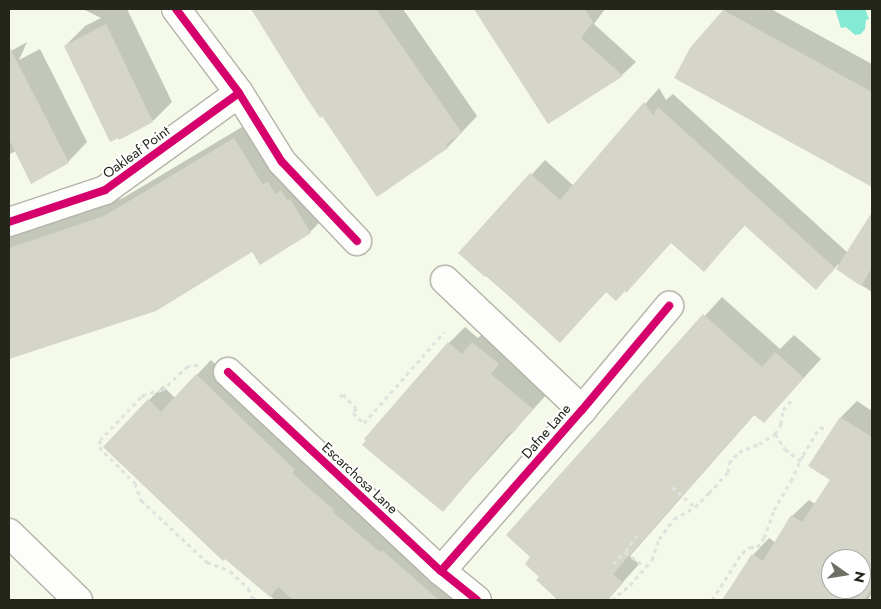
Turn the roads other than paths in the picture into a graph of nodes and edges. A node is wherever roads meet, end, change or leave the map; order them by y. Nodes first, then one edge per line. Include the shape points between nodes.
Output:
1 (176, 9) edge
2 (239, 93) junction
3 (9, 222) edge
4 (357, 241) dead end
5 (445, 280) dead end
6 (668, 306) dead end
7 (228, 372) road end
8 (582, 410) junction
9 (9, 533) edge
10 (441, 571) junction
11 (78, 600) edge
12 (477, 600) edge

1 - 2 street
2 - 3 street, Oakleaf Point via 105,190
2 - 4 street via 282,162
5 - 8 street, Dafne Lane
6 - 8 street, Dafne Lane
7 - 10 street, Escarchosa Lane
8 - 10 street, Dafne Lane
9 - 11 street
10 - 12 street, Escarchosa Lane

